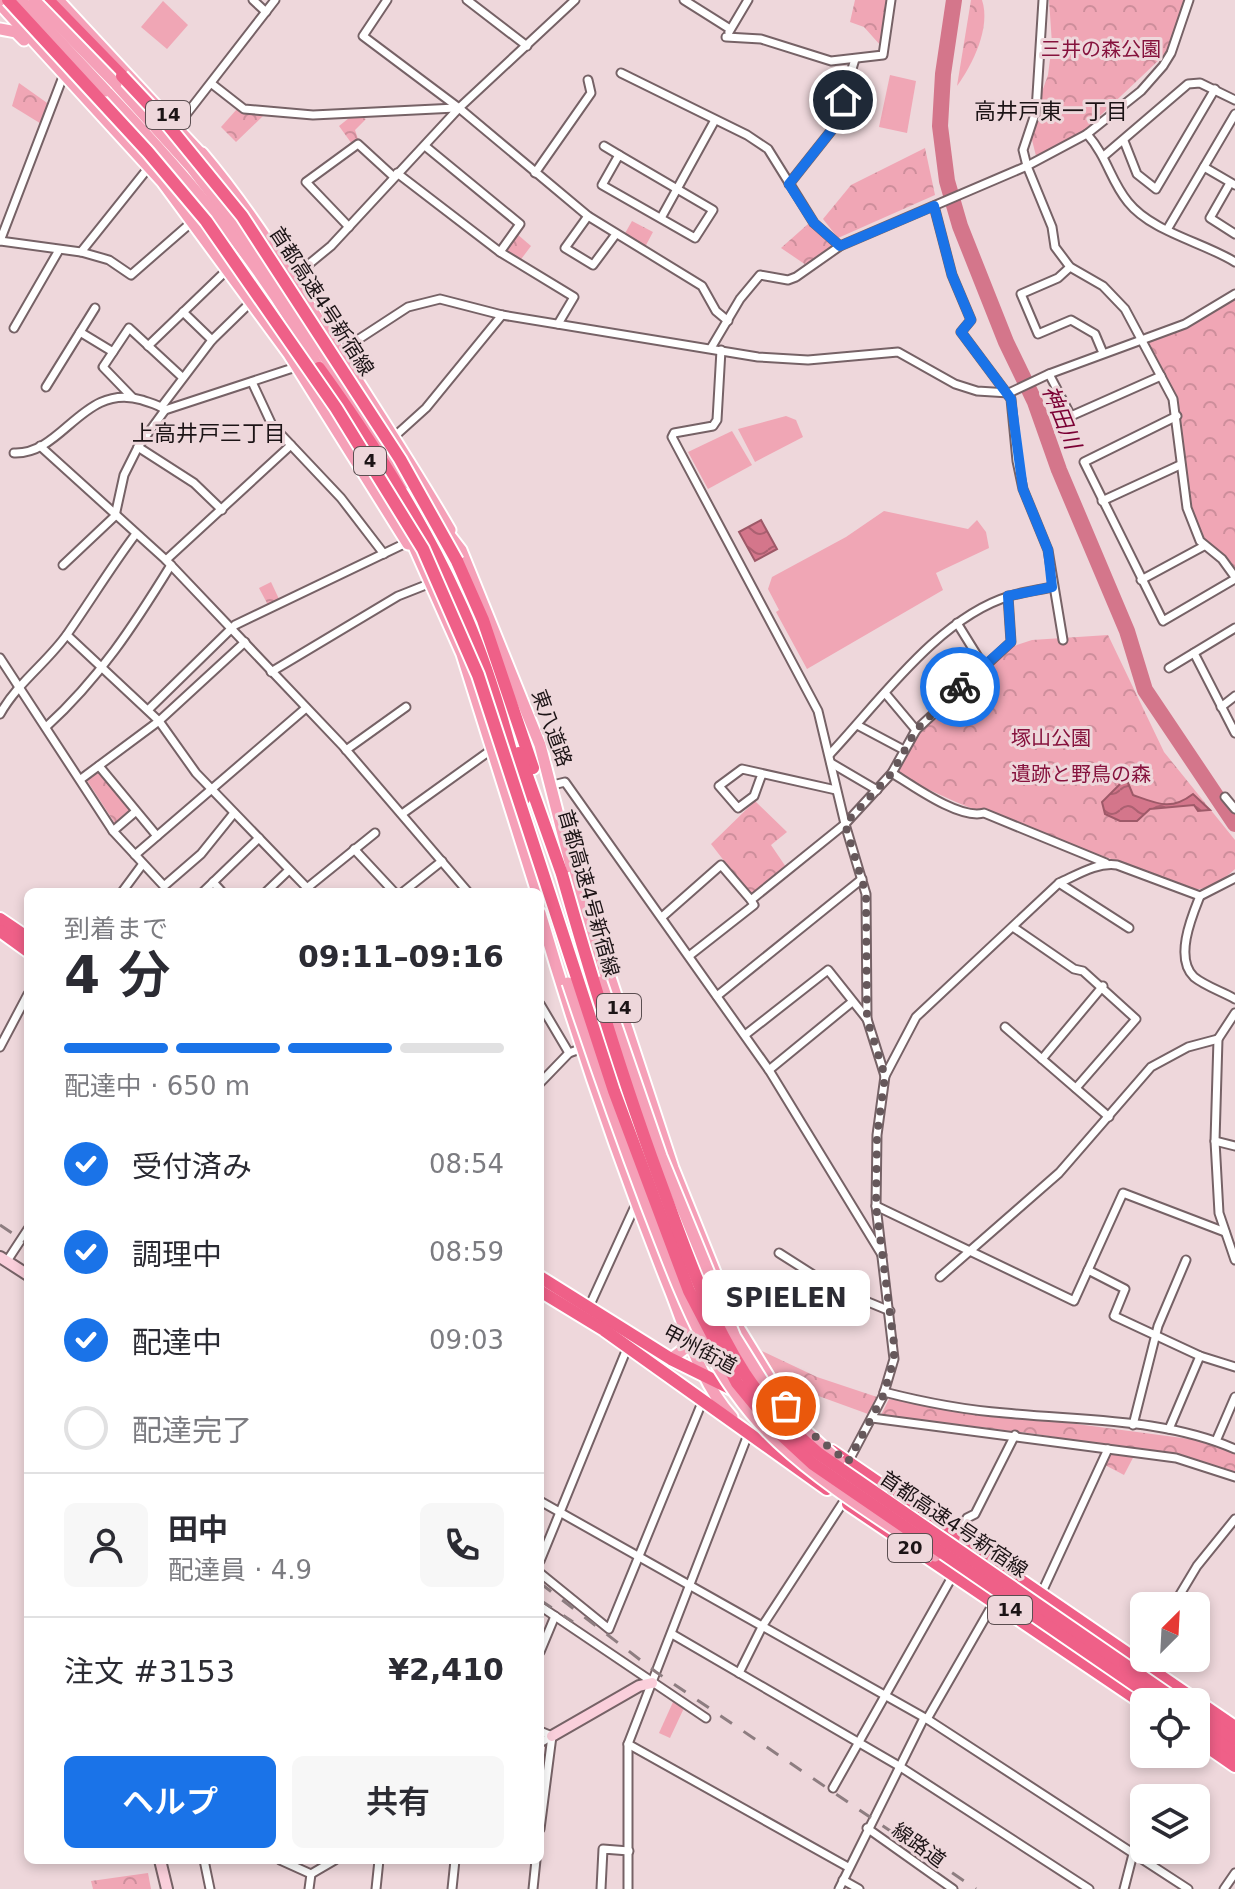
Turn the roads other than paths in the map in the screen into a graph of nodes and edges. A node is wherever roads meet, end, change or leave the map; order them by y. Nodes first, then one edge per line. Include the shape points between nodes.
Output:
1 (21, 0) edge
2 (34, 0) edge
3 (41, 0) edge
4 (253, 0) edge
5 (275, 0) edge
6 (387, 0) edge
7 (467, 0) edge
8 (574, 0) edge
9 (684, 0) edge
10 (748, 0) edge
11 (891, 0) edge
12 (1043, 0) edge
13 (1189, 0) edge
14 (55, 1) edge
15 (3, 4) edge
16 (266, 12) junction
17 (0, 29) edge
18 (730, 29) junction
19 (37, 45) junction
20 (527, 46) junction
21 (49, 59) junction
22 (855, 59) junction
23 (621, 73) dead end
24 (64, 74) junction
25 (588, 80) dead end
26 (212, 84) junction
27 (1215, 89) junction
28 (106, 91) junction
29 (1235, 100) edge
30 (459, 108) junction
31 (1235, 114) edge
32 (715, 120) junction
33 (178, 125) junction
34 (1087, 134) junction
35 (1124, 141) junction
36 (425, 146) junction
37 (604, 146) dead end
38 (202, 153) junction
39 (619, 155) junction
40 (1105, 155) junction
41 (1027, 166) junction
42 (149, 167) junction
43 (1204, 167) junction
44 (535, 173) junction
45 (395, 175) junction
46 (164, 184) junction
47 (789, 184) junction
48 (1233, 184) edge
49 (678, 189) junction
50 (934, 206) junction
51 (588, 216) junction
52 (661, 218) junction
53 (193, 221) junction
54 (349, 227) junction
55 (1168, 228) junction
56 (616, 234) junction
57 (1235, 234) edge
58 (0, 241) edge
59 (840, 246) junction
60 (254, 249) junction
61 (59, 250) junction
62 (81, 252) junction
63 (500, 252) junction
64 (1235, 262) edge
65 (1070, 267) junction
66 (228, 269) junction
67 (292, 278) junction
68 (1235, 294) edge
69 (275, 296) junction
70 (251, 302) junction
71 (95, 308) dead end
72 (183, 312) junction
73 (502, 315) junction
74 (728, 321) junction
75 (558, 324) junction
76 (14, 328) dead end
77 (80, 332) junction
78 (1141, 339) junction
79 (212, 340) junction
80 (148, 346) junction
81 (711, 348) junction
82 (721, 350) junction
83 (113, 352) junction
84 (339, 352) junction
85 (1103, 353) junction
86 (296, 367) junction
87 (319, 368) junction
88 (1049, 374) junction
89 (1161, 376) junction
90 (182, 377) junction
91 (252, 382) junction
92 (46, 387) dead end
93 (1009, 393) junction
94 (132, 397) junction
95 (353, 404) junction
96 (163, 408) junction
97 (1177, 416) junction
98 (395, 436) junction
99 (291, 445) junction
100 (40, 446) junction
101 (138, 447) junction
102 (14, 453) dead end
103 (1180, 465) junction
104 (1102, 501) junction
105 (222, 510) junction
106 (115, 516) junction
107 (135, 535) junction
108 (408, 542) junction
109 (1204, 546) junction
110 (461, 550) junction
111 (384, 554) junction
112 (169, 562) junction
113 (63, 565) dead end
114 (1235, 578) edge
115 (1141, 580) junction
116 (431, 583) junction
117 (1052, 587) junction
118 (1008, 596) junction
119 (462, 598) junction
120 (957, 623) junction
121 (1235, 628) edge
122 (232, 629) junction
123 (67, 635) junction
124 (1063, 640) dead end
125 (245, 642) junction
126 (1194, 653) junction
127 (0, 658) edge
128 (983, 665) junction
129 (102, 668) junction
130 (1169, 668) dead end
131 (271, 672) junction
132 (17, 688) junction
133 (885, 693) junction
134 (1235, 696) edge
135 (158, 700) junction
136 (406, 707) dead end
137 (1221, 707) junction
138 (306, 708) junction
139 (148, 710) junction
140 (0, 714) edge
141 (162, 718) junction
142 (857, 725) junction
143 (46, 727) junction
144 (916, 730) junction
145 (1235, 733) edge
146 (346, 750) junction
147 (491, 750) junction
148 (904, 750) junction
149 (830, 759) junction
150 (99, 766) junction
151 (892, 773) junction
152 (762, 774) junction
153 (81, 779) junction
154 (553, 785) junction
155 (212, 789) junction
156 (836, 790) junction
157 (877, 790) junction
158 (1225, 797) dead end
159 (1235, 809) edge
160 (135, 812) junction
161 (234, 813) junction
162 (402, 814) junction
163 (845, 824) junction
164 (113, 831) junction
165 (375, 833) dead end
166 (157, 836) junction
167 (259, 838) junction
168 (567, 846) junction
169 (354, 849) junction
170 (135, 855) junction
171 (442, 861) junction
172 (1106, 863) junction
173 (142, 865) junction
174 (289, 870) junction
175 (562, 874) junction
176 (546, 878) junction
177 (1235, 878) edge
178 (862, 879) junction
179 (213, 882) junction
180 (1059, 883) junction
181 (125, 888) edge
182 (207, 888) edge
183 (218, 888) edge
184 (270, 888) edge
185 (307, 888) edge
186 (311, 888) edge
187 (390, 888) edge
188 (408, 888) edge
189 (465, 888) edge
190 (534, 888) edge
191 (1200, 896) junction
192 (751, 900) junction
193 (544, 913) edge
194 (662, 917) junction
195 (0, 919) edge
196 (1013, 927) junction
197 (1129, 928) dead end
198 (544, 929) edge
199 (0, 931) edge
200 (24, 935) edge
201 (24, 948) edge
202 (689, 956) junction
203 (1103, 986) junction
204 (717, 996) junction
205 (1235, 999) edge
206 (24, 1002) edge
207 (852, 1002) junction
208 (544, 1010) edge
209 (1235, 1013) edge
210 (867, 1019) junction
211 (1005, 1027) dead end
212 (745, 1035) junction
213 (1218, 1039) junction
214 (0, 1047) edge
215 (574, 1051) junction
216 (1042, 1059) junction
217 (769, 1070) junction
218 (885, 1076) junction
219 (544, 1079) edge
220 (1076, 1088) junction
221 (1109, 1117) junction
222 (1215, 1141) junction
223 (1235, 1146) edge
224 (673, 1168) junction
225 (630, 1184) junction
226 (636, 1204) junction
227 (876, 1206) junction
228 (1225, 1232) junction
229 (24, 1237) edge
230 (968, 1252) junction
231 (779, 1253) dead end
232 (3, 1259) edge
233 (1186, 1260) dead end
234 (1235, 1260) edge
235 (885, 1261) junction
236 (1088, 1270) junction
237 (24, 1272) edge
238 (940, 1277) dead end
239 (544, 1279) edge
240 (544, 1294) edge
241 (589, 1307) junction
242 (890, 1311) junction
243 (1156, 1335) junction
244 (692, 1343) junction
245 (628, 1346) junction
246 (1200, 1356) junction
247 (671, 1359) junction
248 (1235, 1367) edge
249 (708, 1378) junction
250 (884, 1392) junction
251 (1235, 1397) edge
252 (703, 1400) junction
253 (872, 1418) junction
254 (797, 1422) junction
255 (1133, 1425) junction
256 (745, 1429) junction
257 (1169, 1429) junction
258 (1015, 1435) junction
259 (1216, 1441) junction
260 (1108, 1449) junction
261 (1235, 1449) edge
262 (848, 1462) junction
263 (1235, 1477) edge
264 (830, 1491) junction
265 (844, 1501) junction
266 (544, 1503) edge
267 (560, 1511) junction
268 (1235, 1519) edge
269 (953, 1536) junction
270 (544, 1544) edge
271 (639, 1557) junction
272 (544, 1576) edge
273 (952, 1577) junction
274 (692, 1584) junction
275 (1042, 1592) junction
276 (1181, 1592) edge
277 (993, 1604) junction
278 (544, 1609) edge
279 (555, 1616) junction
280 (763, 1625) junction
281 (672, 1634) junction
282 (1102, 1635) junction
283 (544, 1642) edge
284 (1130, 1650) edge
285 (1084, 1664) junction
286 (1162, 1672) edge
287 (739, 1673) junction
288 (652, 1683) junction
289 (1140, 1688) edge
290 (1159, 1688) edge
291 (1130, 1695) edge
292 (885, 1696) junction
293 (706, 1718) dead end
294 (925, 1718) junction
295 (1210, 1723) edge
296 (1235, 1727) edge
297 (544, 1733) edge
298 (552, 1736) junction
299 (1210, 1736) edge
300 (1235, 1740) edge
301 (544, 1741) edge
302 (859, 1743) junction
303 (628, 1744) junction
304 (1210, 1749) edge
305 (1235, 1753) edge
306 (899, 1766) junction
307 (1235, 1766) edge
308 (833, 1788) dead end
309 (544, 1798) edge
310 (867, 1828) junction
311 (629, 1851) junction
312 (1130, 1852) edge
313 (161, 1864) edge
314 (205, 1864) edge
315 (289, 1864) edge
316 (328, 1864) edge
317 (379, 1864) edge
318 (455, 1864) edge
319 (536, 1864) edge
320 (1130, 1864) edge
321 (1149, 1864) edge
322 (848, 1867) junction
323 (1235, 1873) edge
324 (311, 1874) junction
325 (843, 1880) junction
326 (167, 1889) edge
327 (210, 1889) edge
328 (309, 1889) edge
329 (376, 1889) edge
330 (452, 1889) edge
331 (533, 1889) edge
332 (601, 1889) edge
333 (628, 1889) edge
334 (839, 1889) edge
335 (859, 1889) edge
336 (953, 1889) edge
337 (1089, 1889) edge
338 (1124, 1889) edge
339 (1188, 1889) edge
340 (1224, 1889) edge

1 - 28 main road, 14, bridge
2 - 28 main road, 14, bridge
3 - 19 main road via 30,12
4 - 16 street
5 - 16 street
6 - 30 street via 363,36
7 - 20 street
8 - 20 street
9 - 18 street
10 - 18 street
11 - 22 street via 883,55
12 - 41 street via 1036,111 1023,150
13 - 34 street via 1163,66
14 - 33 main road, 14
14 - 175 highway, 首都高速4号新宿線 / 4, bridge via 242,216 429,506 501,669
15 - 19 main road
15 - 28 highway, 4, bridge
16 - 26 street
17 - 21 main road via 16,32
18 - 22 street via 726,37 761,39 831,61
19 - 21 main road
20 - 30 street
21 - 24 main road
22 - 47 street via 835,126
23 - 32 street
24 - 42 main road
24 - 58 street
25 - 44 street via 591,93
26 - 30 street via 244,109 313,115
26 - 33 street
27 - 29 street
27 - 35 street via 1188,84
27 - 35 street via 1156,189 1137,174
28 - 60 main road, 東八道路 / 14 via 191,167
28 - 69 main road, 14 via 182,174
28 - 176 highway, 首都高速4号新宿線 / 4, bridge via 206,221 336,408 423,549 478,675
30 - 36 street
30 - 44 street
31 - 43 street
32 - 47 street via 768,149
32 - 49 street
33 - 38 main road, 14
34 - 40 street
34 - 41 street
35 - 40 street
36 - 45 street
36 - 63 street via 520,224
37 - 39 street
38 - 60 main road, 14
38 - 67 main road
39 - 49 street
39 - 52 street via 602,185
40 - 55 street via 1129,203
41 - 50 street
41 - 65 street via 1055,247
42 - 46 main road
42 - 62 street
43 - 48 street
43 - 55 street
44 - 51 street
45 - 54 street
45 - 54 street via 358,144 306,182
45 - 63 street
46 - 53 main road
46 - 69 main road
47 - 59 street via 814,223
48 - 57 street via 1210,218
49 - 52 street
49 - 52 street via 713,210 695,238
50 - 59 street
50 - 93 street via 952,275 971,320 961,332
51 - 56 street
51 - 56 street via 565,248 593,265
53 - 62 street via 131,275 109,260
53 - 66 main road
54 - 67 street
55 - 64 street
56 - 74 street via 702,286
58 - 61 street
59 - 74 street via 788,280 760,275
60 - 95 main road, 東八道路 / 14
61 - 62 street
61 - 76 street
63 - 75 street via 574,297
65 - 78 street via 1103,286 1125,309
65 - 85 street via 1021,294 1038,334 1071,320 1095,334
66 - 70 main road
66 - 72 street
67 - 84 main road
68 - 78 street via 1185,324
69 - 87 main road, 14
70 - 79 street
70 - 86 main road
71 - 77 street
72 - 79 street
72 - 80 street
73 - 75 street
73 - 84 street via 431,299 408,307
73 - 98 street via 426,408
74 - 81 street
75 - 81 street
77 - 83 street
77 - 92 street
78 - 85 street
78 - 89 street
79 - 90 street
80 - 83 street via 129,328
80 - 90 street
81 - 82 street
82 - 93 street via 808,360 898,352 955,384
82 - 149 street via 717,420 713,426 672,437 818,711
83 - 94 street via 103,367
84 - 98 main road
85 - 88 street
86 - 91 street
86 - 108 main road
87 - 116 main road, 14 via 394,502
87 - 119 highway via 407,501
88 - 89 street via 1071,416
88 - 93 street
89 - 97 street
90 - 96 street
91 - 96 street
91 - 99 street via 272,425
93 - 117 street via 1023,489 1048,550
94 - 96 street
94 - 100 street via 100,401
95 - 110 main road, 東八道路 / 14
95 - 119 highway via 439,542
96 - 101 street
97 - 103 street
97 - 104 street via 1084,462
98 - 110 main road
99 - 105 street
99 - 111 street
100 - 102 street
100 - 106 street
101 - 105 street via 194,483
101 - 106 street via 117,497
103 - 104 street
103 - 109 street via 1187,508
104 - 115 street
105 - 112 street
106 - 107 street
106 - 113 street
107 - 112 street
107 - 123 street
108 - 111 street
108 - 116 main road
109 - 114 street
109 - 115 street
110 - 154 main road, 東八道路 / 14
111 - 122 street
112 - 122 street
112 - 129 street via 124,641
114 - 115 street via 1163,621
116 - 131 street via 398,596
116 - 147 main road, 14 via 462,654
117 - 118 street
117 - 124 street
118 - 120 street
118 - 128 street via 1011,642
119 - 175 highway
119 - 176 highway, bridge
120 - 128 street
120 - 133 street
121 - 126 street
122 - 125 street
122 - 135 street
123 - 129 street
123 - 132 street
125 - 131 street
125 - 141 street
126 - 130 street
126 - 137 street
127 - 132 street
128 - 144 street
129 - 139 street
129 - 143 street
131 - 138 street
132 - 140 street
132 - 143 street
133 - 142 street
133 - 144 street
134 - 137 street
135 - 139 street
135 - 141 street
136 - 146 street
137 - 145 street
138 - 146 street
138 - 155 street
139 - 141 street
141 - 150 street
141 - 155 street
142 - 148 street
142 - 149 street
143 - 153 street
144 - 148 street
146 - 162 street
147 - 162 street
147 - 190 main road, 14
148 - 151 street
149 - 156 street
149 - 157 street
150 - 153 street
150 - 160 street
151 - 157 street
151 - 172 street via 940,802 975,815 984,813
152 - 152 street via 742,769 719,786 738,808 754,796
152 - 156 street
153 - 164 street
154 - 168 main road, 東八道路 / 14
154 - 194 street via 565,782
155 - 161 street
155 - 166 street
156 - 163 street
157 - 163 street
158 - 159 street
160 - 164 street
160 - 166 street
161 - 167 street
161 - 173 street via 201,854 164,886
162 - 171 street
163 - 178 street
163 - 192 street
164 - 170 street
165 - 169 street
166 - 170 street
167 - 174 street
167 - 179 street
168 - 224 main road, 14
168 - 269 main road, 東八道路 / 14, bridge via 630,1072 693,1242 750,1364 778,1406 827,1452
169 - 186 street
169 - 187 street
170 - 173 street
171 - 188 street
171 - 189 street
172 - 180 street
172 - 191 street
173 - 181 street
174 - 184 street
174 - 185 street
175 - 290 highway, 首都高速4号新宿線 / 4, bridge via 639,1126 706,1299 747,1377 819,1454
176 - 289 highway, 首都高速4号新宿線 / 4, bridge via 614,1091 663,1223 706,1328 737,1383 813,1464
177 - 191 street
178 - 204 street
178 - 210 street via 867,904
179 - 182 street
179 - 183 street
180 - 196 street
180 - 197 street
191 - 205 street via 1187,933 1187,967 1194,977
192 - 194 street via 721,865
192 - 202 street via 754,905
193 - 285 main road, 14, bridge via 671,1269 734,1393 777,1442 822,1478
194 - 202 street
195 - 200 highway
196 - 203 street
196 - 218 street via 916,1017
198 - 215 main road, 14
199 - 201 highway
202 - 204 street
203 - 216 street
203 - 220 street via 1136,1019
204 - 212 street
206 - 214 street
207 - 210 street
207 - 212 street via 828,970
207 - 217 street
208 - 215 street
209 - 213 street
210 - 218 street
211 - 216 street
212 - 217 street
213 - 221 street via 1163,1058 1139,1078
213 - 222 street
215 - 219 street
215 - 225 main road, 14
216 - 220 street
217 - 235 street
218 - 227 street
220 - 221 street
221 - 230 street via 1059,1173
222 - 223 street
222 - 228 street via 1216,1194
224 - 225 main road
224 - 254 main road, 14 via 735,1322
225 - 226 main road, 14
226 - 241 street
226 - 244 main road, 14
227 - 230 street
227 - 235 street
228 - 234 street
228 - 236 street via 1123,1193
229 - 232 street
230 - 236 street via 1074,1301
230 - 238 street
231 - 242 street via 834,1288
232 - 237 street
233 - 243 street
235 - 242 street
236 - 243 street via 1125,1289 1114,1316
239 - 241 highway, 甲州街道 / 20
240 - 245 highway, 甲州街道 / 20
241 - 247 highway, 甲州街道 / 20
242 - 250 street via 894,1359
243 - 246 street
243 - 255 street
244 - 247 main road
244 - 249 main road, 14
245 - 252 highway, 甲州街道 / 20
245 - 267 street
246 - 248 street
246 - 257 street
247 - 249 highway, 甲州街道 / 20
249 - 254 highway, 甲州街道 / 20
249 - 256 main road, 14 via 718,1401
250 - 253 street
250 - 255 street via 1001,1413
251 - 259 street
252 - 256 highway, 甲州街道 / 20
252 - 271 street
253 - 258 street
253 - 262 street
254 - 262 highway, 甲州街道 / 20
255 - 257 street
256 - 264 highway, 甲州街道 / 20
256 - 274 street
257 - 259 street
258 - 260 street
258 - 269 street via 975,1514
259 - 261 street
260 - 263 street via 1176,1458
260 - 275 street
262 - 264 street
262 - 269 highway, 甲州街道 / 20
264 - 265 highway, 甲州街道 / 20
265 - 273 highway, 甲州街道 / 20
265 - 280 street
266 - 267 street
267 - 270 street
267 - 271 street
268 - 276 street
269 - 275 highway, 甲州街道 / 20
269 - 282 main road, 東八道路 / 14
271 - 272 street via 609,1629
271 - 274 street
273 - 277 highway, 甲州街道 / 20
273 - 292 street
274 - 280 street
274 - 281 street
275 - 282 highway, 甲州街道 / 20
277 - 285 highway, 甲州街道 / 20
277 - 294 street
278 - 279 street
279 - 283 street
279 - 288 street
280 - 287 street
280 - 292 street
281 - 287 street
281 - 288 street
282 - 284 highway, 甲州街道 / 20
285 - 291 highway, 甲州街道 / 20
286 - 296 highway, 甲州街道 / 20
287 - 302 street
288 - 293 street
288 - 298 street
288 - 303 street
292 - 294 street
292 - 302 street
294 - 306 street
294 - 312 street
295 - 300 highway
297 - 298 street
298 - 301 street
298 - 309 street
299 - 305 highway
302 - 306 street
302 - 308 street
303 - 311 street
303 - 322 street
304 - 307 highway
306 - 310 street
306 - 337 street
310 - 322 street
310 - 336 street, 線路道
311 - 332 street via 603,1849
311 - 333 street
313 - 326 street
314 - 327 street
315 - 324 street
316 - 324 street
317 - 329 street
318 - 330 street
319 - 331 street
320 - 338 street
321 - 339 street
322 - 325 street
323 - 340 street
324 - 328 street
325 - 334 street
325 - 335 street

